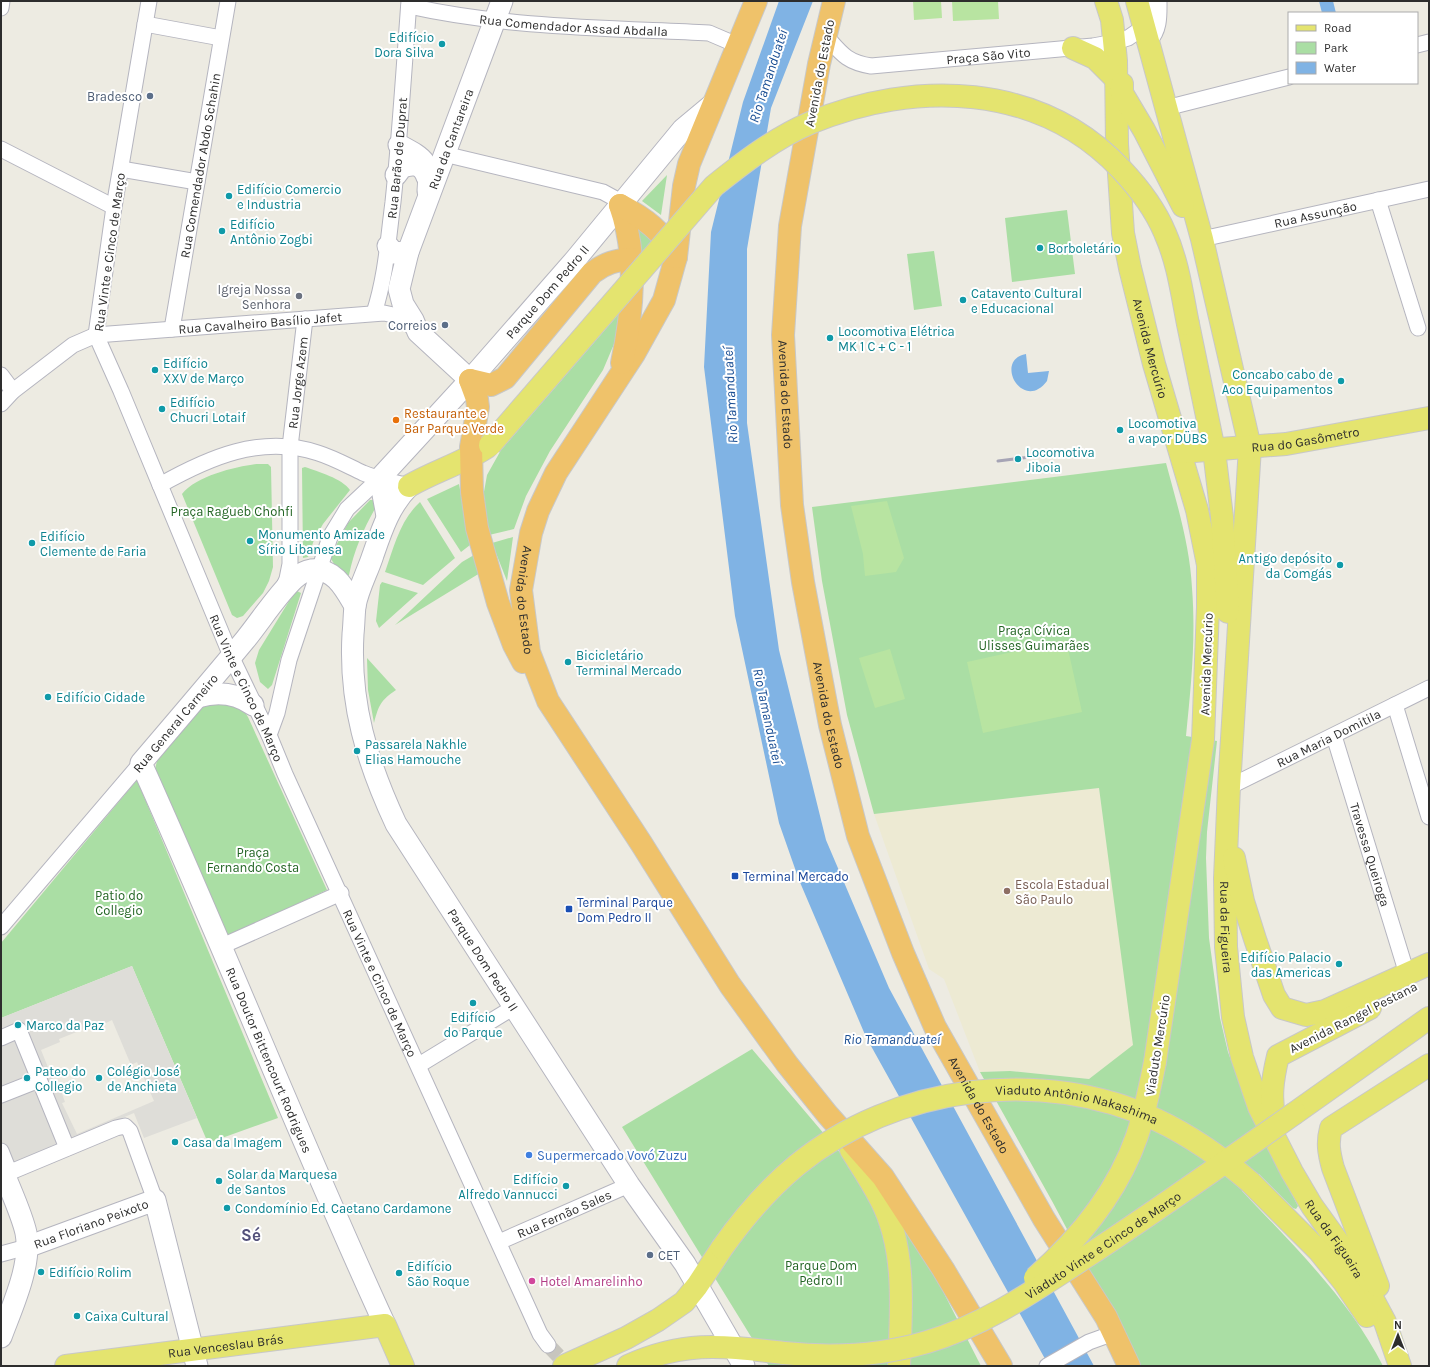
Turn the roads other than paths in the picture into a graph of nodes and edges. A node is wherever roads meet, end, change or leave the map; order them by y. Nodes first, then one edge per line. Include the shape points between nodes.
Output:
1 (2, 1) edge
2 (149, 1) edge
3 (228, 1) edge
4 (502, 1) edge
5 (756, 1) edge
6 (834, 1) edge
7 (1106, 1) edge
8 (1138, 1) edge
9 (409, 4) edge
10 (1, 8) edge
11 (494, 21) junction
12 (1150, 21) edge
13 (145, 24) junction
14 (825, 35) junction
15 (222, 38) junction
16 (1115, 42) junction
17 (1429, 42) edge
18 (737, 45) junction
19 (1418, 45) edge
20 (1072, 48) junction
21 (1116, 72) junction
22 (1288, 77) edge
23 (713, 104) junction
24 (1166, 108) junction
25 (399, 145) junction
26 (1, 149) edge
27 (444, 154) junction
28 (420, 156) junction
29 (121, 169) junction
30 (396, 175) junction
31 (197, 182) junction
32 (1429, 189) edge
33 (428, 193) junction
34 (1378, 200) junction
35 (620, 205) junction
36 (114, 207) junction
37 (1202, 236) junction
38 (388, 246) junction
39 (408, 252) junction
40 (676, 257) junction
41 (632, 259) junction
42 (392, 277) junction
43 (374, 313) junction
44 (305, 319) junction
45 (1418, 328) dead end
46 (172, 329) junction
47 (418, 332) junction
48 (96, 335) junction
49 (1, 375) edge
50 (618, 378) junction
51 (470, 380) junction
52 (13, 391) junction
53 (1, 404) edge
54 (1429, 418) edge
55 (290, 447) junction
56 (1250, 447) junction
57 (1214, 450) junction
58 (481, 451) junction
59 (1181, 452) junction
60 (380, 478) junction
61 (160, 485) junction
62 (409, 486) junction
63 (1197, 510) junction
64 (387, 516) junction
65 (318, 570) junction
66 (1227, 590) junction
67 (279, 595) junction
68 (355, 606) junction
69 (231, 656) junction
70 (1236, 684) junction
71 (1429, 688) edge
72 (198, 697) junction
73 (548, 701) junction
74 (253, 705) junction
75 (1395, 705) junction
76 (269, 735) junction
77 (1334, 736) junction
78 (1203, 740) junction
79 (141, 763) junction
80 (1229, 787) junction
81 (1428, 812) edge
82 (1227, 831) junction
83 (341, 893) junction
84 (1, 927) edge
85 (222, 946) junction
86 (1429, 964) edge
87 (1407, 974) junction
88 (1429, 978) edge
89 (514, 1007) junction
90 (1306, 1015) junction
91 (1429, 1018) edge
92 (1, 1038) edge
93 (1309, 1039) junction
94 (419, 1065) junction
95 (1429, 1065) edge
96 (39, 1080) junction
97 (1, 1095) edge
98 (827, 1114) junction
99 (67, 1148) junction
100 (1280, 1149) junction
101 (1, 1151) edge
102 (1, 1166) edge
103 (629, 1185) junction
104 (155, 1200) junction
105 (499, 1242) junction
106 (27, 1247) junction
107 (1, 1254) edge
108 (697, 1286) junction
109 (1009, 1306) junction
110 (1385, 1322) junction
111 (385, 1325) junction
112 (1114, 1333) junction
113 (1, 1337) edge
114 (548, 1345) tunnel mouth
115 (739, 1357) edge
116 (775, 1357) edge
117 (195, 1358) edge
118 (66, 1366) edge
119 (403, 1366) edge
120 (564, 1366) edge
121 (628, 1366) edge
122 (900, 1366) edge
123 (1001, 1366) edge
124 (1047, 1366) edge
125 (1129, 1366) edge
126 (1400, 1366) edge

1 - 10 street
2 - 13 street, Rua Vinte e Cinco de Março
3 - 15 street, Rua Comendador Abdo Schahin
4 - 11 street, Rua da Cantareira
5 - 18 highway, Avenida do Estado
6 - 14 highway, Avenida do Estado
7 - 16 main road, Avenida Mercúrio
8 - 12 main road
9 - 11 street, Rua Comendador Assad Abdalla
9 - 25 street, Rua Barão de Duprat
11 - 18 street, Rua Comendador Assad Abdalla via 709,33
11 - 27 street, Rua da Cantareira
12 - 16 street, Praça São Vito via 1131,36
12 - 24 main road
13 - 15 street
13 - 29 street, Rua Vinte e Cinco de Março
14 - 20 street, Praça São Vito via 848,60 871,66
14 - 112 highway, Avenida do Estado via 790,226 783,335 792,505 803,582 830,725 858,836 903,953 935,1027 1032,1198
15 - 31 street, Rua Comendador Abdo Schahin
16 - 20 street, Praça São Vito
16 - 21 main road, Avenida Mercúrio
17 - 19 street
18 - 23 highway, Avenida do Estado
20 - 21 main road via 1095,58
21 - 37 main road via 1121,78 1122,93
21 - 59 main road, Avenida Mercúrio via 1117,144 1124,233 1154,364
22 - 24 street
23 - 35 street, Parque Dom Pedro II via 683,129
23 - 40 highway, Avenida do Estado via 689,164
24 - 37 main road
25 - 28 street
25 - 30 street, Rua Barão de Duprat
26 - 36 street
27 - 28 street
27 - 33 street, Rua da Cantareira
27 - 35 street via 603,192
28 - 33 street via 426,166
29 - 31 street
29 - 36 street, Rua Vinte e Cinco de Março
30 - 33 street via 402,167 416,164 423,168
30 - 38 street, Rua Barão de Duprat
31 - 46 street, Rua Comendador Abdo Schahin
32 - 34 street, Rua Assunção
33 - 39 street, Rua da Cantareira
34 - 37 street, Rua Assunção
34 - 45 street
35 - 40 highway via 639,215 659,231
35 - 41 highway via 629,231
35 - 51 street, Parque Dom Pedro II
36 - 48 street, Rua Vinte e Cinco de Março
37 - 56 main road
38 - 39 street via 394,253
38 - 42 street, Rua Barão de Duprat
39 - 42 street, Rua da Cantareira
40 - 50 highway, Avenida do Estado via 664,300
41 - 50 highway via 628,335
41 - 51 highway via 603,264 592,273 506,378 491,385
42 - 43 street, Rua Barão de Duprat
42 - 47 street, Rua Cavalheiro Basílio Jafet
43 - 44 street, Rua Cavalheiro Basílio Jafet
43 - 47 street, Rua Cavalheiro Basílio Jafet via 396,315
44 - 46 street, Rua Cavalheiro Basílio Jafet
44 - 55 street, Rua Jorge Azem
46 - 48 street, Rua Cavalheiro Basílio Jafet
47 - 51 street, Rua Cavalheiro Basílio Jafet
48 - 52 street, Rua Cavalheiro Basílio Jafet via 73,345
48 - 61 street, Rua Vinte e Cinco de Março
49 - 52 street
50 - 73 highway, Avenida do Estado via 556,473 531,533 521,590 530,652
51 - 58 highway via 478,407 472,437
51 - 60 street, Parque Dom Pedro II
52 - 53 street, Rua Cavalheiro Basílio Jafet
54 - 56 main road, Rua do Gasômetro via 1286,444
55 - 60 street via 318,453
55 - 61 street via 252,448 211,458
55 - 67 street via 290,564 287,579
56 - 57 main road, Rua do Gasômetro
56 - 70 main road, Rua da Figueira
57 - 58 main road, bridge via 1177,265 1150,204 1131,180 1108,155 1059,121 1002,100 924,95 886,100 849,109 810,123 749,157 714,186
57 - 59 main road, Rua do Gasômetro
57 - 66 main road
58 - 62 main road
58 - 73 highway via 472,492 477,528 498,603 514,645
59 - 63 main road, Avenida Mercúrio
60 - 62 street
60 - 64 street
60 - 65 street, Parque Dom Pedro II via 337,522
61 - 69 street, Rua Vinte e Cinco de Março
62 - 64 street, Parque Dom Pedro II
63 - 66 main road via 1207,523 1220,579
63 - 78 main road, Avenida Mercúrio via 1208,565
64 - 68 street, Parque Dom Pedro II
65 - 67 street, Rua General Carneiro via 300,574
65 - 68 street via 331,574
65 - 76 street via 289,660 277,714
66 - 70 main road via 1229,664
67 - 69 street, Rua General Carneiro
68 - 89 street, Parque Dom Pedro II via 352,662 355,696 377,784 396,824
69 - 72 street, Rua General Carneiro
69 - 74 street, Rua Vinte e Cinco de Março
70 - 78 main road via 1221,704
70 - 80 main road, Rua da Figueira
71 - 75 street, Rua Maria Domitila
72 - 74 street via 221,693 238,697
72 - 79 street, Rua General Carneiro
73 - 98 highway, Avenida do Estado via 730,985 786,1064
74 - 76 street, Rua Vinte e Cinco de Março
75 - 77 street, Rua Maria Domitila
75 - 81 street
76 - 83 street, Rua Vinte e Cinco de Março
77 - 80 street, Rua Maria Domitila
77 - 87 street, Travessa Queiroga
78 - 109 main road, Viaduto Mercúrio, bridge via 1155,1062 1137,1137 1120,1174 1102,1204 1070,1243
79 - 84 street, Rua General Carneiro
79 - 85 street
80 - 82 main road, Rua da Figueira
82 - 90 main road, Avenida Rangel Pestana via 1251,926 1274,996 1282,1008
82 - 100 main road, Rua da Figueira via 1225,936 1233,1017 1242,1057 1259,1107
83 - 85 street
83 - 94 street, Rua Vinte e Cinco de Março
85 - 111 street, Rua Doutor Bittencourt Rodrigues via 293,1117
86 - 87 main road, Avenida Rangel Pestana
87 - 90 main road, Avenida Rangel Pestana via 1336,1008
88 - 93 main road, Avenida Rangel Pestana
89 - 94 street
89 - 103 street, Parque Dom Pedro II
90 - 93 main road via 1309,1019
91 - 109 main road, Viaduto Vinte e Cinco de Março, bridge via 1159,1209
92 - 96 street via 19,1030
93 - 100 main road, Avenida Rangel Pestana via 1278,1056 1271,1103
94 - 105 street, Rua Vinte e Cinco de Março
95 - 110 main road via 1331,1128 1328,1139 1333,1168 1380,1292
96 - 97 street
96 - 99 street
98 - 122 main road, Avenida do Estado via 882,1201 890,1224 897,1250 900,1278
98 - 123 highway, Avenida do Estado via 861,1150 903,1205
99 - 101 street via 10,1171
99 - 104 street via 124,1126 130,1131
100 - 110 main road, Rua da Figueira via 1312,1206 1348,1256
102 - 106 street via 26,1232
103 - 105 street, Rua Fernão Sales
103 - 108 street, Parque Dom Pedro II via 685,1264
104 - 106 street, Rua Floriano Peixoto
104 - 117 street
105 - 114 street, Rua Vinte e Cinco de Março via 540,1334
106 - 107 street
106 - 113 street via 16,1298
108 - 115 street, Parque Dom Pedro II
108 - 120 main road via 684,1302 658,1320 626,1338
108 - 126 main road, Viaduto Antônio Nakashima, bridge via 744,1217 798,1164 829,1142 897,1109 934,1099 971,1092 1009,1089 1046,1091 1084,1096 1156,1119 1221,1157 1250,1182 1319,1252 1344,1282
109 - 116 main road, Viaduto Vinte e Cinco de Março, bridge via 955,1332 899,1349 840,1356
110 - 126 main road, Rua da Figueira
111 - 117 main road, Rua Venceslau Brás
111 - 119 main road
112 - 124 street via 1089,1342
112 - 125 highway, Avenida do Estado
115 - 116 main road, Viaduto Vinte e Cinco de Março
115 - 121 main road via 693,1347 676,1349
117 - 118 main road, Rua Venceslau Brás

